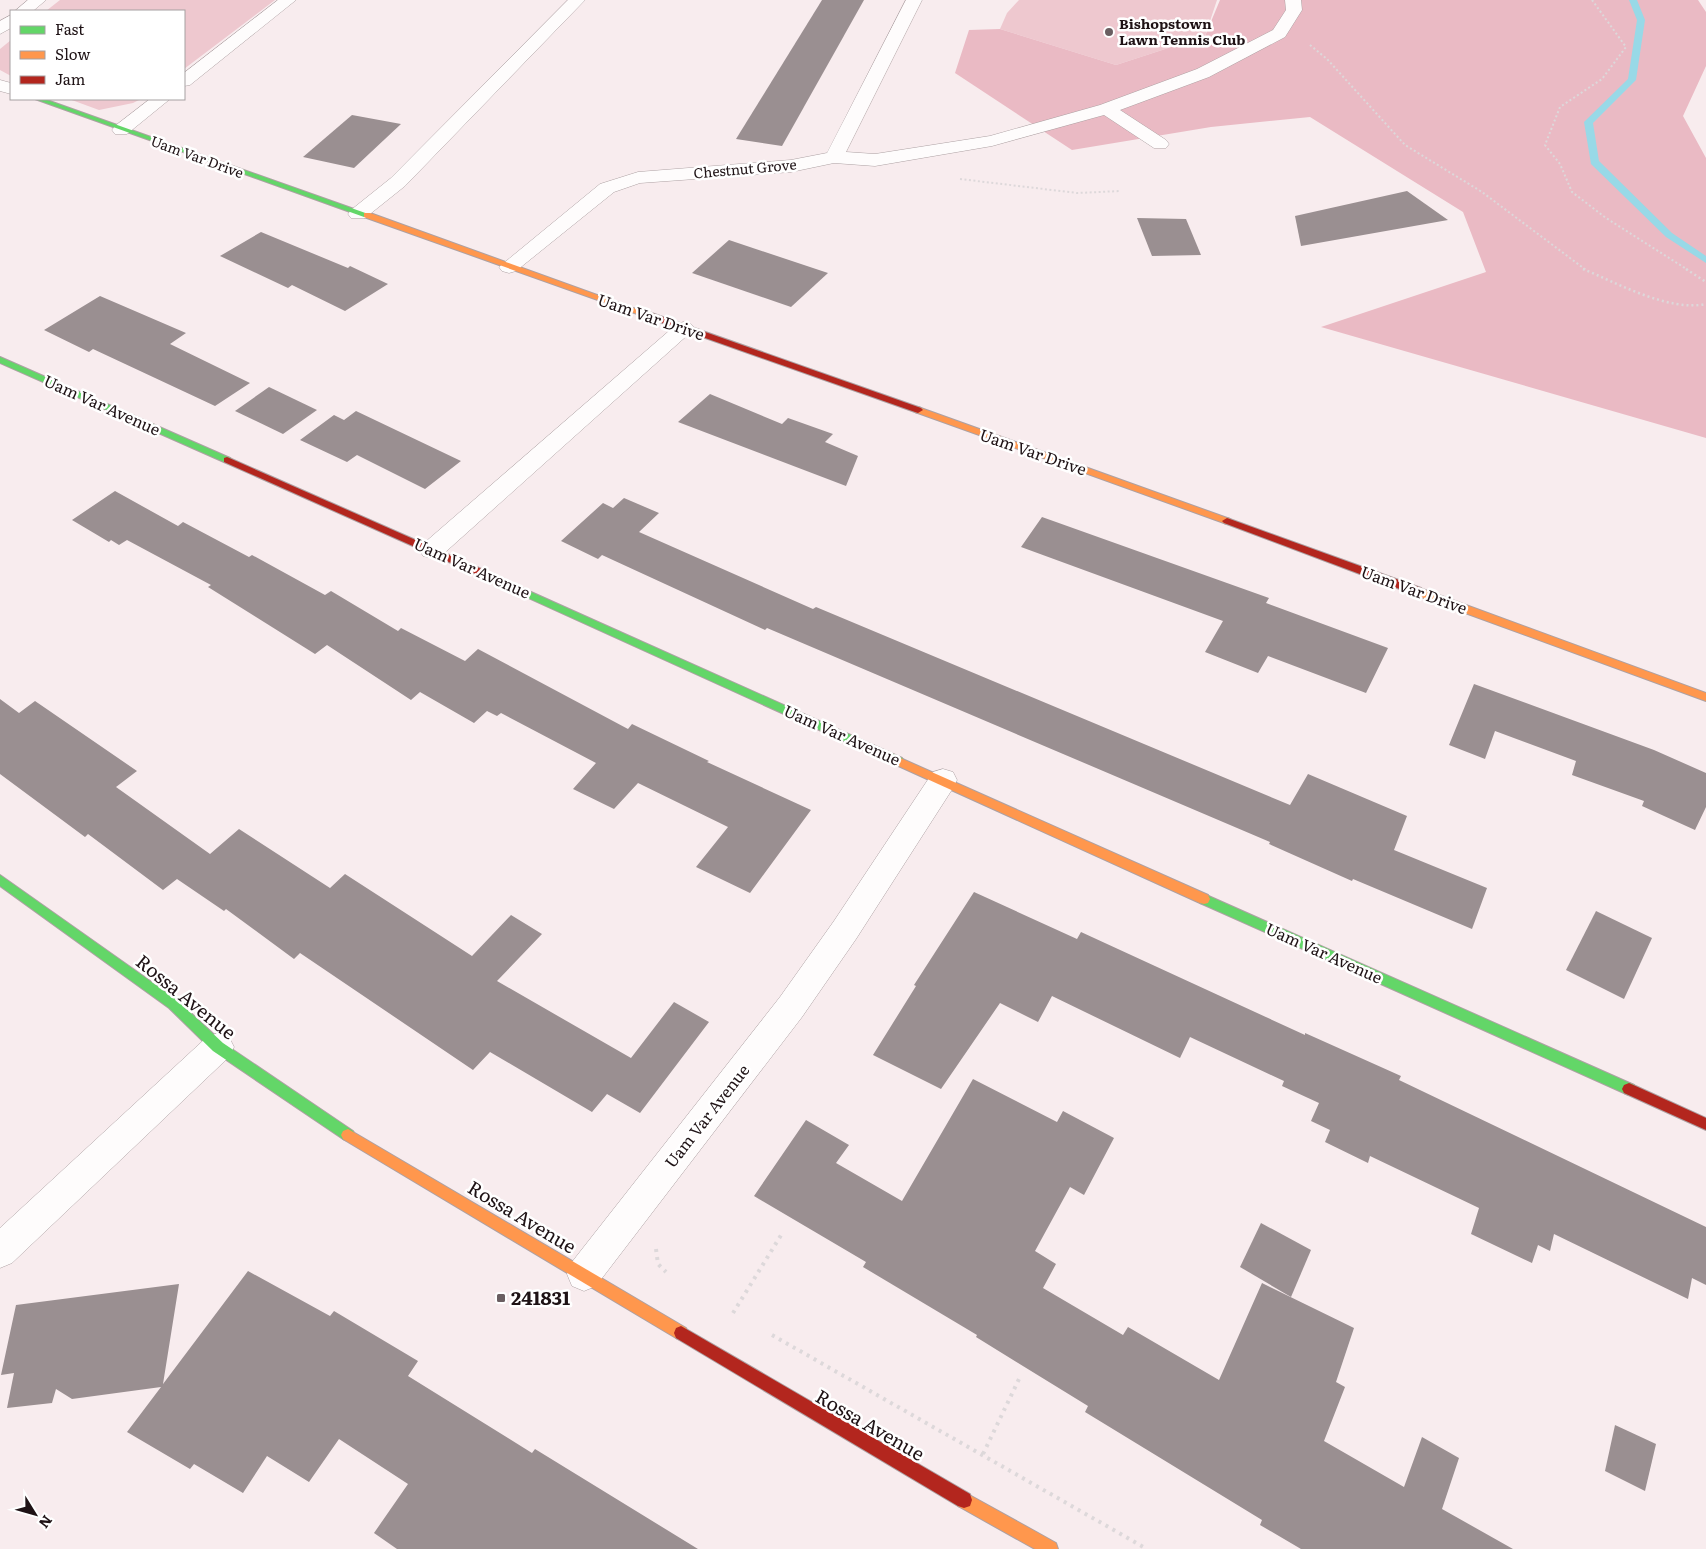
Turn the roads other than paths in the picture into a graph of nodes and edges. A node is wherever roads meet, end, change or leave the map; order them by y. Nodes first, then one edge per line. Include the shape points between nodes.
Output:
1 (38, 0) edge
2 (288, 0) edge
3 (577, 0) edge
4 (914, 0) edge
5 (1294, 5) edge
6 (24, 10) edge
7 (10, 21) edge
8 (0, 29) edge
9 (185, 80) edge
10 (41, 100) edge
11 (160, 100) edge
12 (1106, 109) junction
13 (121, 130) junction
14 (1160, 144) dead end
15 (834, 157) junction
16 (358, 214) junction
17 (509, 267) junction
18 (684, 328) junction
19 (0, 360) edge
20 (432, 550) junction
21 (1706, 697) edge
22 (943, 780) junction
23 (0, 880) edge
24 (218, 1047) junction
25 (1706, 1124) edge
26 (0, 1251) edge
27 (584, 1274) junction
28 (1050, 1549) edge

1 - 6 street
2 - 9 street
3 - 16 street via 398,182
4 - 15 street
5 - 12 street, Chestnut Grove via 1279,33 1203,73
7 - 8 street
10 - 13 street, Uam Var Drive
11 - 13 street
12 - 14 street
12 - 15 street, Chestnut Grove via 992,141 875,160
13 - 16 street, Uam Var Drive
15 - 17 street, Chestnut Grove via 792,166 638,178 607,188
16 - 17 street, Uam Var Drive
17 - 18 street, Uam Var Drive
18 - 20 street
18 - 21 street, Uam Var Drive via 1118,482
19 - 20 street, Uam Var Avenue
20 - 22 street, Uam Var Avenue
22 - 25 street, Uam Var Avenue
22 - 27 street, Uam Var Avenue via 791,1007
23 - 24 street, Rossa Avenue via 173,1004
24 - 26 street
24 - 27 street, Rossa Avenue via 370,1149
27 - 28 street, Rossa Avenue via 809,1410

